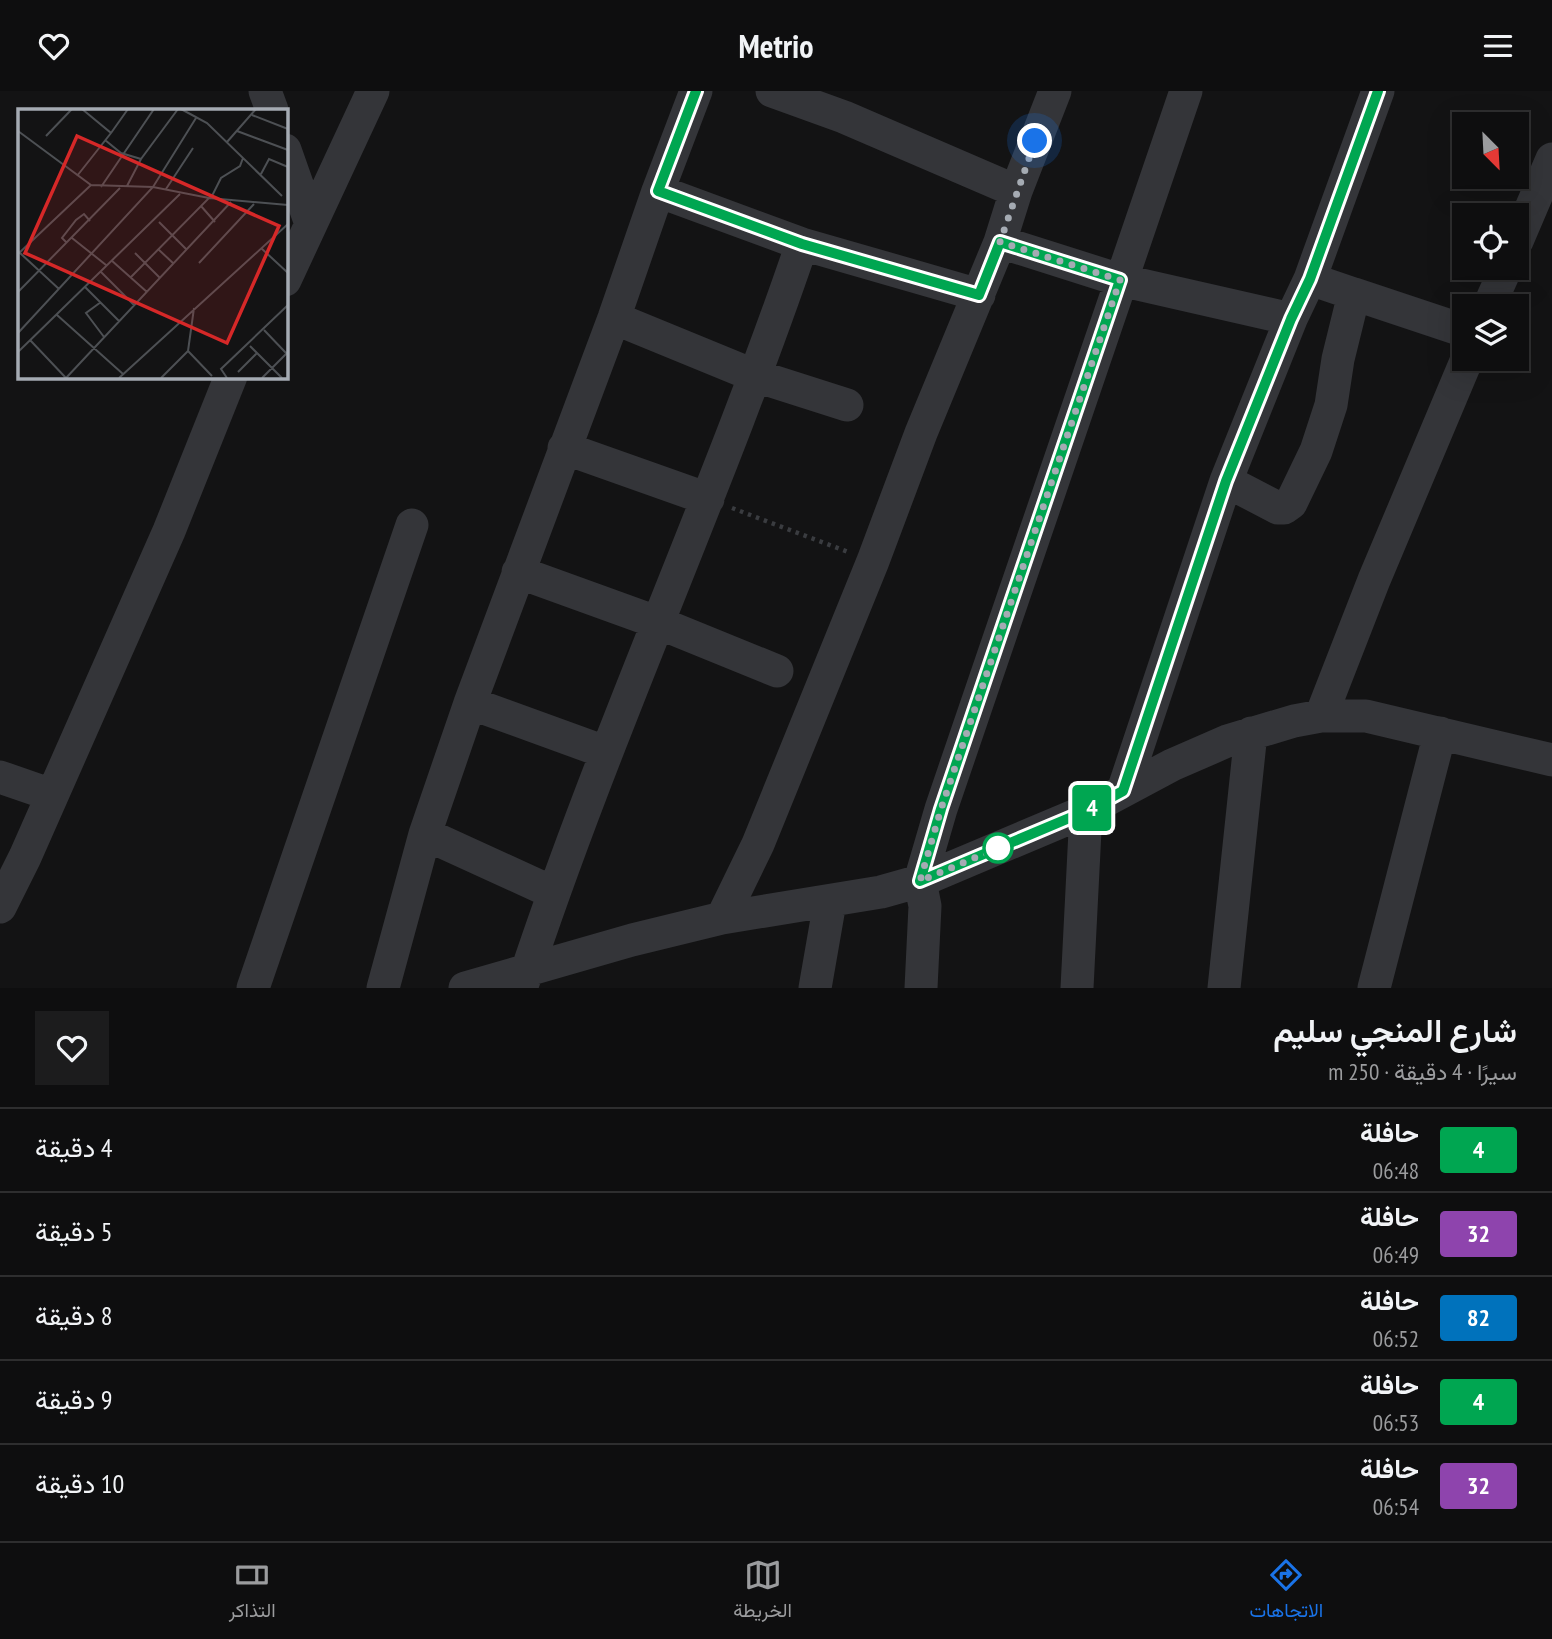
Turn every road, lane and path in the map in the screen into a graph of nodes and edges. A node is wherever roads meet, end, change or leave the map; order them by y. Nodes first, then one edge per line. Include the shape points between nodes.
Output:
1 (265, 91) edge
2 (373, 91) edge
3 (696, 91) edge
4 (772, 91) edge
5 (1055, 91) edge
6 (1186, 91) edge
7 (1378, 91) edge
8 (272, 109) edge
9 (287, 156) edge
10 (1552, 159) edge
11 (658, 191) junction
12 (1016, 191) junction
13 (1529, 213) edge
14 (311, 224) junction
15 (1000, 242) junction
16 (802, 244) junction
17 (287, 276) edge
18 (1310, 279) junction
19 (1120, 280) junction
20 (1354, 294) junction
21 (979, 295) junction
22 (614, 318) junction
23 (1291, 319) junction
24 (1452, 327) edge
25 (1462, 371) edge
26 (753, 375) junction
27 (230, 378) edge
28 (847, 405) dead end
29 (564, 448) junction
30 (1226, 481) junction
31 (708, 499) junction
32 (412, 525) dead end
33 (873, 561) junction
34 (518, 572) junction
35 (659, 623) junction
36 (778, 671) dead end
37 (470, 703) junction
38 (1321, 716) junction
39 (1251, 733) junction
40 (1440, 733) junction
41 (605, 752) junction
42 (1552, 760) edge
43 (0, 777) edge
44 (1123, 791) junction
45 (52, 795) junction
46 (1086, 811) junction
47 (425, 834) junction
48 (920, 881) junction
49 (554, 893) junction
50 (830, 901) junction
51 (0, 907) edge
52 (722, 918) junction
53 (525, 979) edge
54 (253, 988) edge
55 (383, 988) edge
56 (465, 988) edge
57 (816, 988) edge
58 (921, 988) edge
59 (1077, 988) edge
60 (1224, 988) edge
61 (1374, 988) edge

1 - 8 street
2 - 14 street
3 - 11 street
4 - 12 street
5 - 12 street
6 - 19 street
7 - 18 street
9 - 14 street
10 - 13 street
11 - 16 street
11 - 22 street
12 - 15 street
14 - 17 street
15 - 19 street
15 - 21 street
16 - 21 street
16 - 26 street
18 - 20 street
18 - 23 street
19 - 23 street
19 - 48 street
20 - 24 street
20 - 30 street via 1331,405 1317,451 1291,503 1278,508
21 - 33 street
22 - 26 street
22 - 29 street
23 - 30 street
25 - 38 street
26 - 28 street
26 - 31 street
27 - 45 street via 169,531
29 - 31 street
29 - 34 street
30 - 44 street
31 - 33 path
31 - 35 street
32 - 54 street
33 - 52 street via 758,844
34 - 35 street
34 - 37 street
35 - 36 street
35 - 41 street
37 - 41 street
37 - 47 street
38 - 39 street
38 - 40 street via 1366,716
39 - 44 street
39 - 60 street
40 - 42 street
40 - 61 street
41 - 49 street
43 - 45 street
44 - 46 street
45 - 51 street
46 - 48 street
46 - 59 street
47 - 49 street
47 - 55 street
48 - 50 street
48 - 58 street via 925,906
49 - 53 street
50 - 52 street
50 - 57 street
52 - 53 street via 632,940
53 - 56 street

